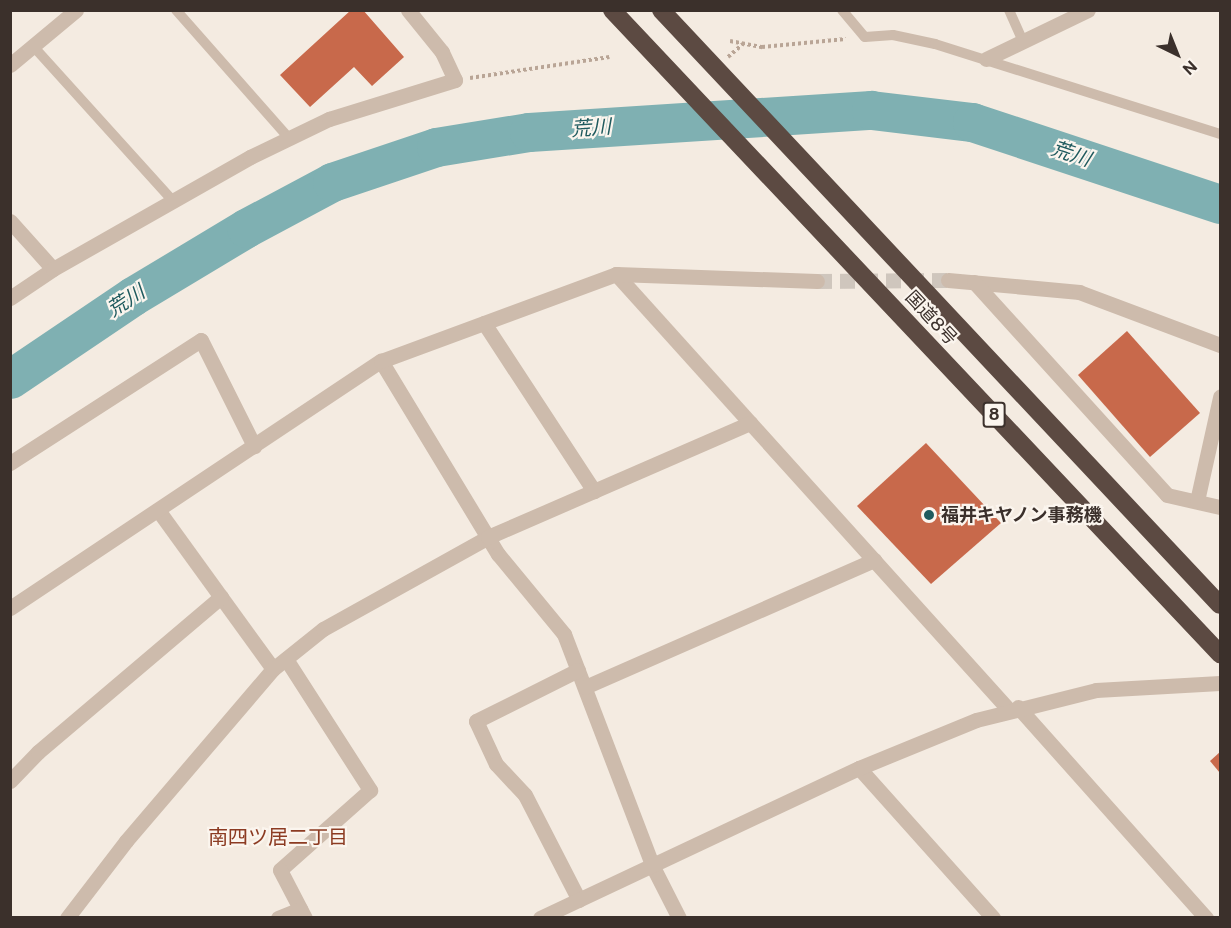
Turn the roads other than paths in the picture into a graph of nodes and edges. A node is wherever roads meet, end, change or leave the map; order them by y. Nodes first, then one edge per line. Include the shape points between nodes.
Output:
1 (76, 10) edge
2 (176, 10) edge
3 (408, 10) edge
4 (612, 10) edge
5 (661, 10) edge
6 (842, 10) edge
7 (1009, 10) edge
8 (1088, 10) edge
9 (1023, 41) junction
10 (33, 46) junction
11 (986, 59) junction
12 (10, 65) edge
13 (1221, 134) edge
14 (289, 138) junction
15 (173, 201) junction
16 (10, 221) edge
17 (53, 269) junction
18 (616, 274) junction
19 (948, 280) tunnel mouth
20 (817, 281) tunnel mouth
21 (974, 282) junction
22 (10, 298) edge
23 (484, 323) junction
24 (1221, 345) edge
25 (381, 361) junction
26 (1221, 397) edge
27 (750, 423) junction
28 (254, 446) junction
29 (10, 463) edge
30 (594, 491) junction
31 (1197, 501) junction
32 (1221, 507) edge
33 (158, 510) junction
34 (488, 537) junction
35 (874, 560) junction
36 (221, 597) junction
37 (1221, 605) edge
38 (10, 608) edge
39 (1221, 654) edge
40 (286, 659) junction
41 (273, 669) junction
42 (578, 670) junction
43 (1221, 682) edge
44 (585, 687) junction
45 (1014, 709) junction
46 (859, 768) junction
47 (10, 781) edge
48 (653, 867) junction
49 (579, 900) junction
50 (303, 913) edge
51 (987, 916) edge
52 (67, 918) edge
53 (278, 918) edge
54 (540, 918) edge
55 (679, 918) edge
56 (1206, 918) edge

1 - 10 street
2 - 14 lane
3 - 14 street via 442,52 456,80 328,118
4 - 39 highway, 国道8号 / 8
5 - 37 highway, 国道8号 / 8
6 - 11 lane via 865,37 893,35
7 - 9 lane
8 - 9 street
9 - 11 street
10 - 12 street
10 - 15 lane
11 - 13 lane
14 - 15 street
15 - 17 street
16 - 17 street
17 - 22 street
18 - 20 street
18 - 23 street
18 - 27 street
19 - 21 street
21 - 24 street via 1080,292
21 - 31 street via 1167,495
23 - 25 street
23 - 30 street
25 - 28 street
25 - 34 street
26 - 31 street
27 - 30 street
27 - 35 street
28 - 29 street via 201,340
28 - 33 street
30 - 34 street
31 - 32 street
33 - 36 street
33 - 38 street
34 - 40 street via 322,629
34 - 42 street via 564,634
35 - 44 street
35 - 45 street
36 - 41 street
36 - 47 street via 38,752
40 - 41 street
40 - 50 street via 370,790 280,870
41 - 52 street via 126,841
42 - 44 street
42 - 49 street via 476,721 496,765 525,795
43 - 45 street via 1096,690
44 - 48 street
45 - 46 street via 976,720
45 - 56 street
46 - 48 street
46 - 51 street
48 - 49 street
48 - 55 street
49 - 54 street
50 - 53 street

